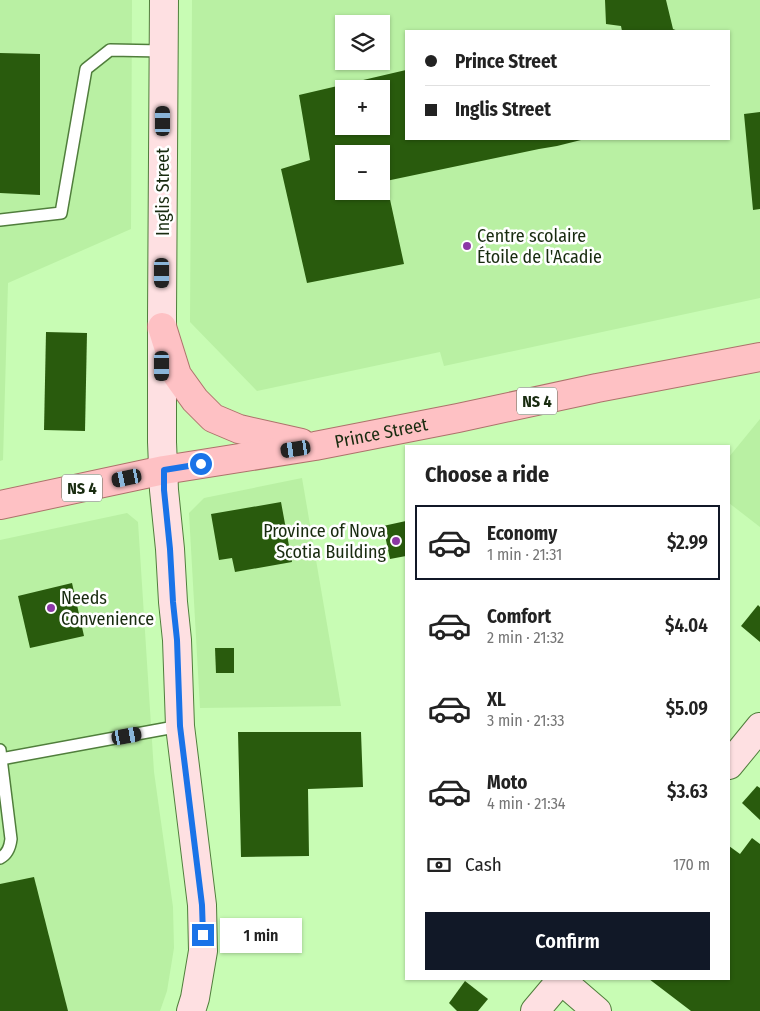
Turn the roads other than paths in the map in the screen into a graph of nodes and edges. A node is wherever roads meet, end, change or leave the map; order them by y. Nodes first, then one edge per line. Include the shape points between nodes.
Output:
1 (164, 0) edge
2 (163, 51) junction
3 (0, 220) edge
4 (162, 327) junction
5 (760, 357) edge
6 (315, 446) junction
7 (164, 470) junction
8 (0, 505) edge
9 (180, 726) junction
10 (760, 726) edge
11 (1, 755) edge
12 (730, 764) edge
13 (0, 858) edge
14 (560, 980) edge
15 (562, 980) edge
16 (190, 1011) edge
17 (535, 1011) edge
18 (597, 1011) edge

1 - 2 street, Inglis Street
2 - 3 lane via 110,50 86,70 61,213
2 - 4 street, Inglis Street
4 - 6 main road via 177,375 213,418 239,429
4 - 7 street, Inglis Street
5 - 6 main road, Prince Street / NS 4
6 - 7 main road, Prince Street / NS 4
7 - 8 main road, Prince Street / NS 4
7 - 9 street, Inglis Street
9 - 11 lane
9 - 16 street, Inglis Street via 202,905 203,951
10 - 12 street
11 - 13 lane via 11,839 8,851
14 - 17 street
15 - 18 street

